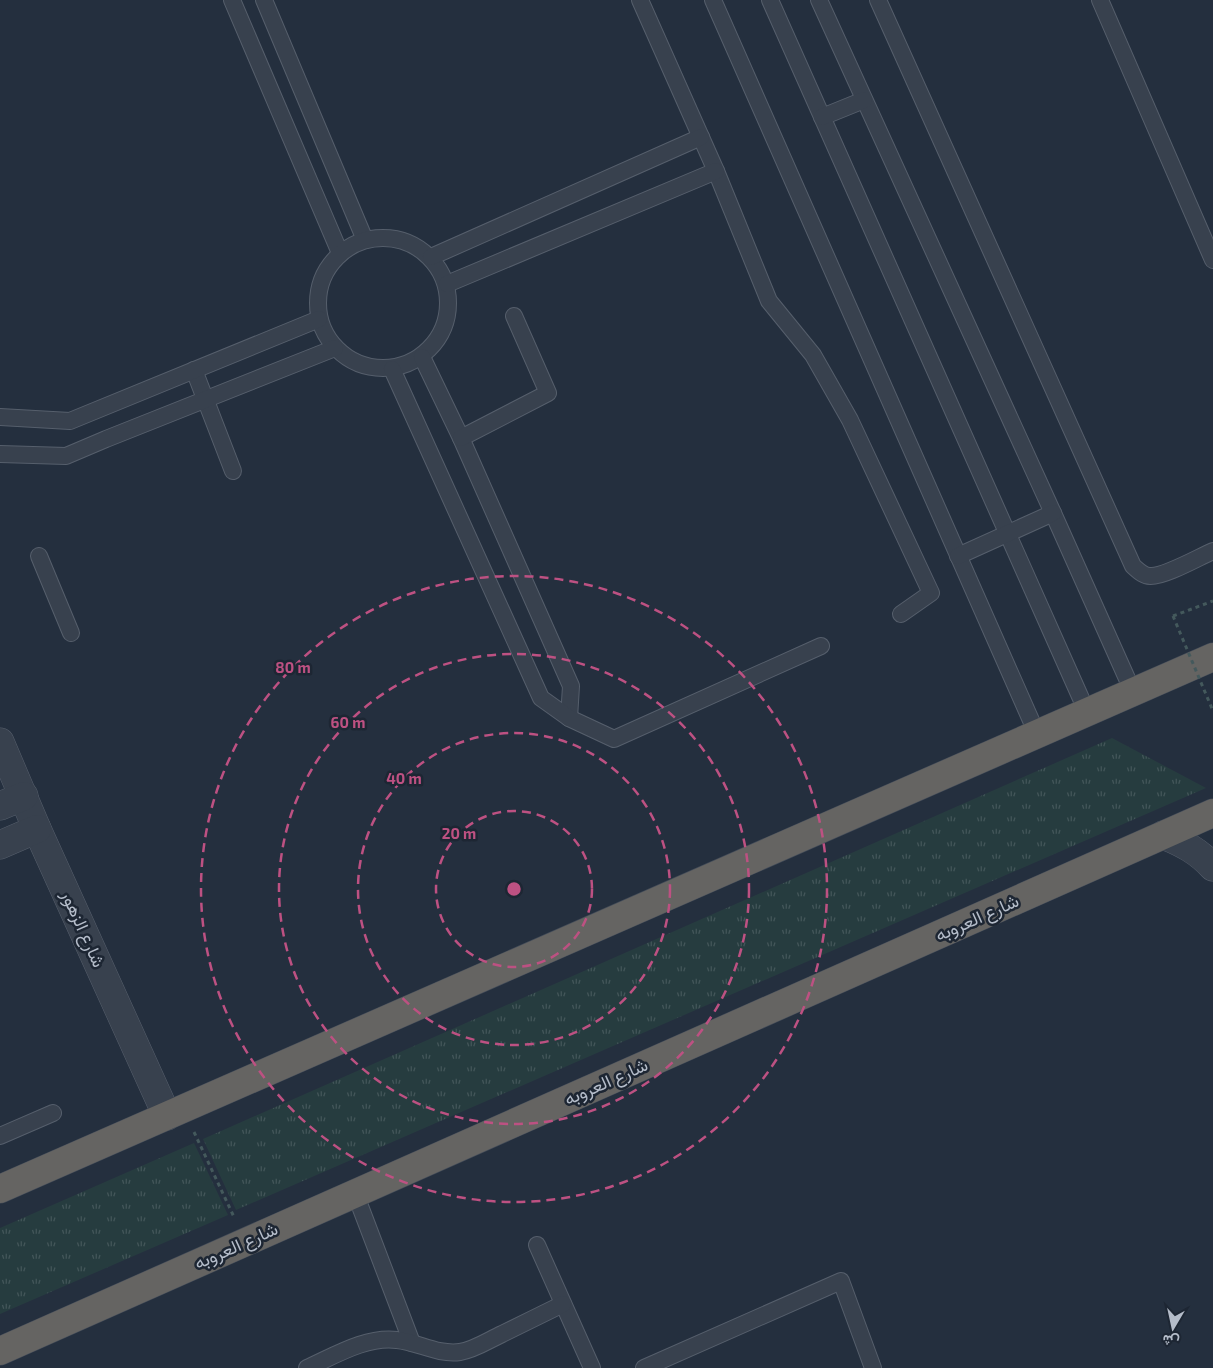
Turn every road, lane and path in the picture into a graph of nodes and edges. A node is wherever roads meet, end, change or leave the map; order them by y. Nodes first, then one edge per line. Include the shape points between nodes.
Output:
1 (232, 0) edge
2 (264, 0) edge
3 (640, 0) edge
4 (713, 0) edge
5 (770, 0) edge
6 (819, 0) edge
7 (878, 0) edge
8 (1100, 0) edge
9 (294, 72) junction
10 (268, 84) junction
11 (864, 100) junction
12 (822, 117) junction
13 (701, 137) junction
14 (716, 171) junction
15 (365, 240) junction
16 (340, 253) junction
17 (430, 257) junction
18 (1213, 260) edge
19 (447, 284) junction
20 (514, 316) dead end
21 (319, 319) junction
22 (335, 348) junction
23 (422, 357) junction
24 (392, 369) junction
25 (194, 370) junction
26 (206, 400) junction
27 (0, 417) edge
28 (461, 438) junction
29 (0, 454) edge
30 (232, 471) dead end
31 (1053, 513) junction
32 (1008, 534) junction
33 (1213, 551) edge
34 (38, 556) dead end
35 (958, 556) junction
36 (1213, 601) edge
37 (901, 614) dead end
38 (71, 633) dead end
39 (821, 646) dead end
40 (1213, 656) edge
41 (1133, 692) junction
42 (1213, 711) edge
43 (1088, 712) junction
44 (569, 718) junction
45 (1037, 734) junction
46 (0, 742) edge
47 (12, 801) edge
48 (1213, 813) edge
49 (37, 829) junction
50 (1163, 835) junction
51 (0, 846) edge
52 (1213, 867) edge
53 (175, 1113) junction
54 (52, 1114) dead end
55 (0, 1136) edge
56 (0, 1189) edge
57 (355, 1193) junction
58 (246, 1242) junction
59 (537, 1245) dead end
60 (563, 1304) junction
61 (412, 1342) junction
62 (0, 1351) edge
63 (307, 1368) edge
64 (592, 1368) edge
65 (644, 1368) edge
66 (872, 1368) edge

1 - 10 lane
2 - 9 lane
3 - 13 lane
4 - 35 lane
5 - 12 lane
6 - 11 lane
7 - 33 lane via 1133,566 1149,576 1160,574
8 - 18 lane
9 - 10 lane
9 - 15 lane
10 - 16 lane
11 - 12 lane
11 - 31 lane
12 - 32 lane
13 - 14 lane
13 - 17 lane
14 - 19 lane
14 - 37 lane via 768,301 813,355 850,420 931,593
15 - 16 lane
15 - 17 lane via 388,237 411,243
16 - 21 lane via 325,271 317,295
17 - 19 lane
19 - 23 lane via 450,306 446,326
20 - 28 lane via 548,393
21 - 22 lane
21 - 25 lane
22 - 24 lane via 351,361 371,368
22 - 26 lane
23 - 24 lane
23 - 28 lane
24 - 44 lane via 541,698
25 - 26 lane
25 - 27 lane via 70,421
26 - 29 lane via 66,456
26 - 30 lane
28 - 44 lane via 571,686
31 - 32 lane
31 - 41 lane
32 - 35 lane
32 - 43 lane
34 - 38 lane
35 - 45 lane
36 - 42 path, bridge via 1173,616
39 - 44 lane via 614,739
40 - 41 highway
41 - 43 highway
43 - 45 highway
45 - 53 highway
46 - 47 street, شارع الزهور
47 - 49 street, شارع الزهور
48 - 50 highway, شارع العروبه
49 - 51 street
49 - 53 street, شارع الزهور
50 - 52 street via 1184,843
50 - 57 highway, شارع العروبه
53 - 56 highway
53 - 58 path
54 - 55 lane
57 - 58 highway, شارع العروبه
57 - 61 lane
58 - 62 highway, شارع العروبه
59 - 60 lane
60 - 61 lane via 461,1352 444,1352
60 - 64 lane
61 - 63 lane via 376,1340
65 - 66 lane via 841,1281

